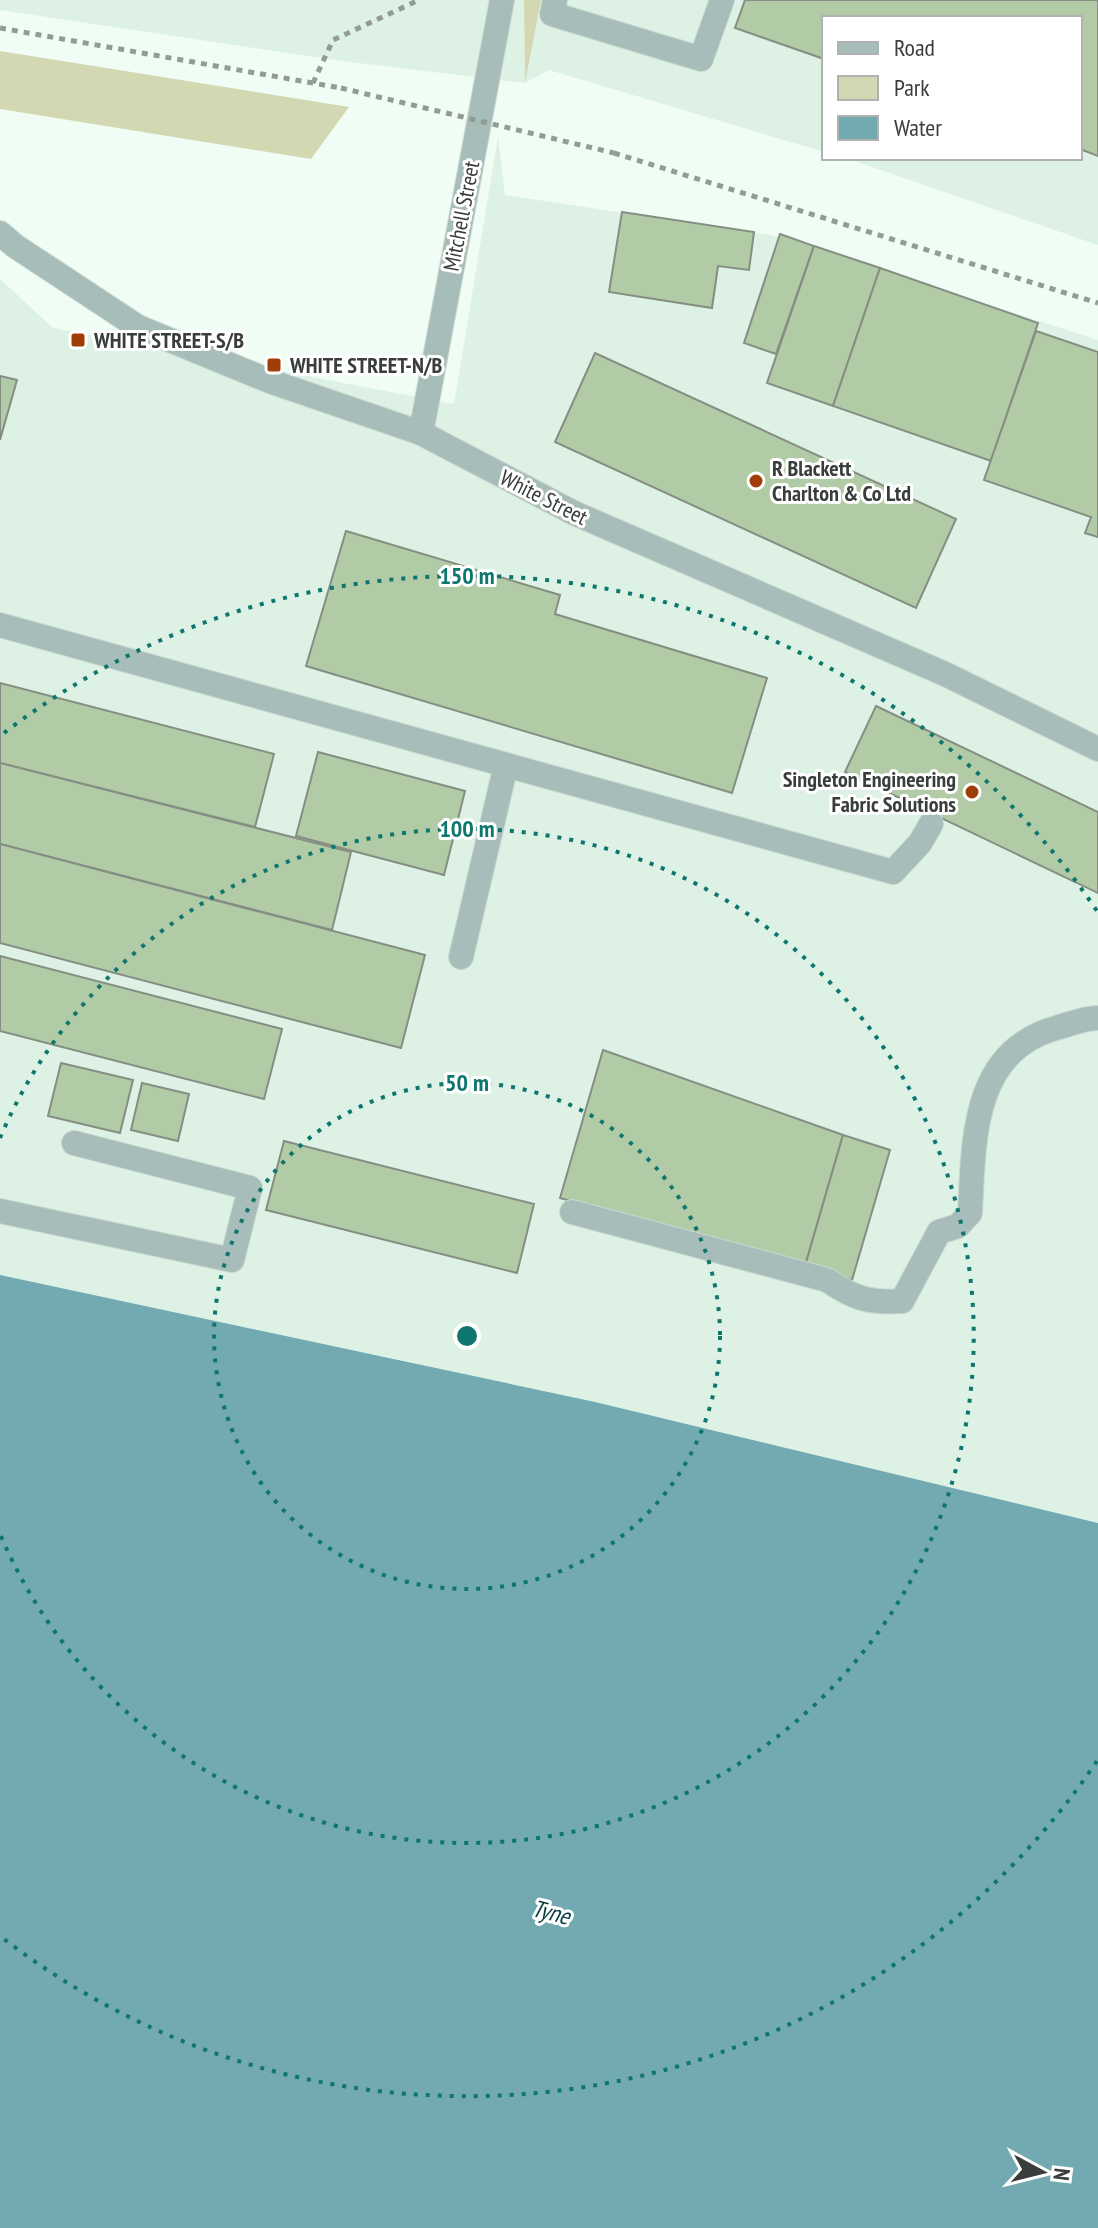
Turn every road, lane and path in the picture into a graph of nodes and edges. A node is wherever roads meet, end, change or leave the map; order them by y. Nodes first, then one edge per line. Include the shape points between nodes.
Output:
1 (419, 0) edge
2 (502, 0) edge
3 (555, 0) edge
4 (722, 0) edge
5 (0, 28) edge
6 (313, 83) junction
7 (0, 233) edge
8 (1098, 303) edge
9 (421, 433) junction
10 (0, 625) edge
11 (1098, 749) edge
12 (506, 765) junction
13 (931, 824) dead end
14 (461, 957) dead end
15 (1098, 1018) edge
16 (74, 1143) dead end
17 (0, 1211) edge
18 (572, 1212) dead end

1 - 6 path via 333,40
2 - 9 street, Mitchell Street
3 - 4 street via 552,14 701,59
5 - 6 path
6 - 8 path, bridge via 614,153
7 - 9 street, White Street via 138,327 272,382
9 - 11 street, White Street via 574,513 945,674
10 - 12 street
12 - 13 street via 893,872
12 - 14 street
15 - 18 street via 1042,1032 1002,1060 981,1100 970,1213 958,1226 939,1232 902,1301 877,1303 852,1296 827,1280
16 - 17 street via 250,1188 232,1260

